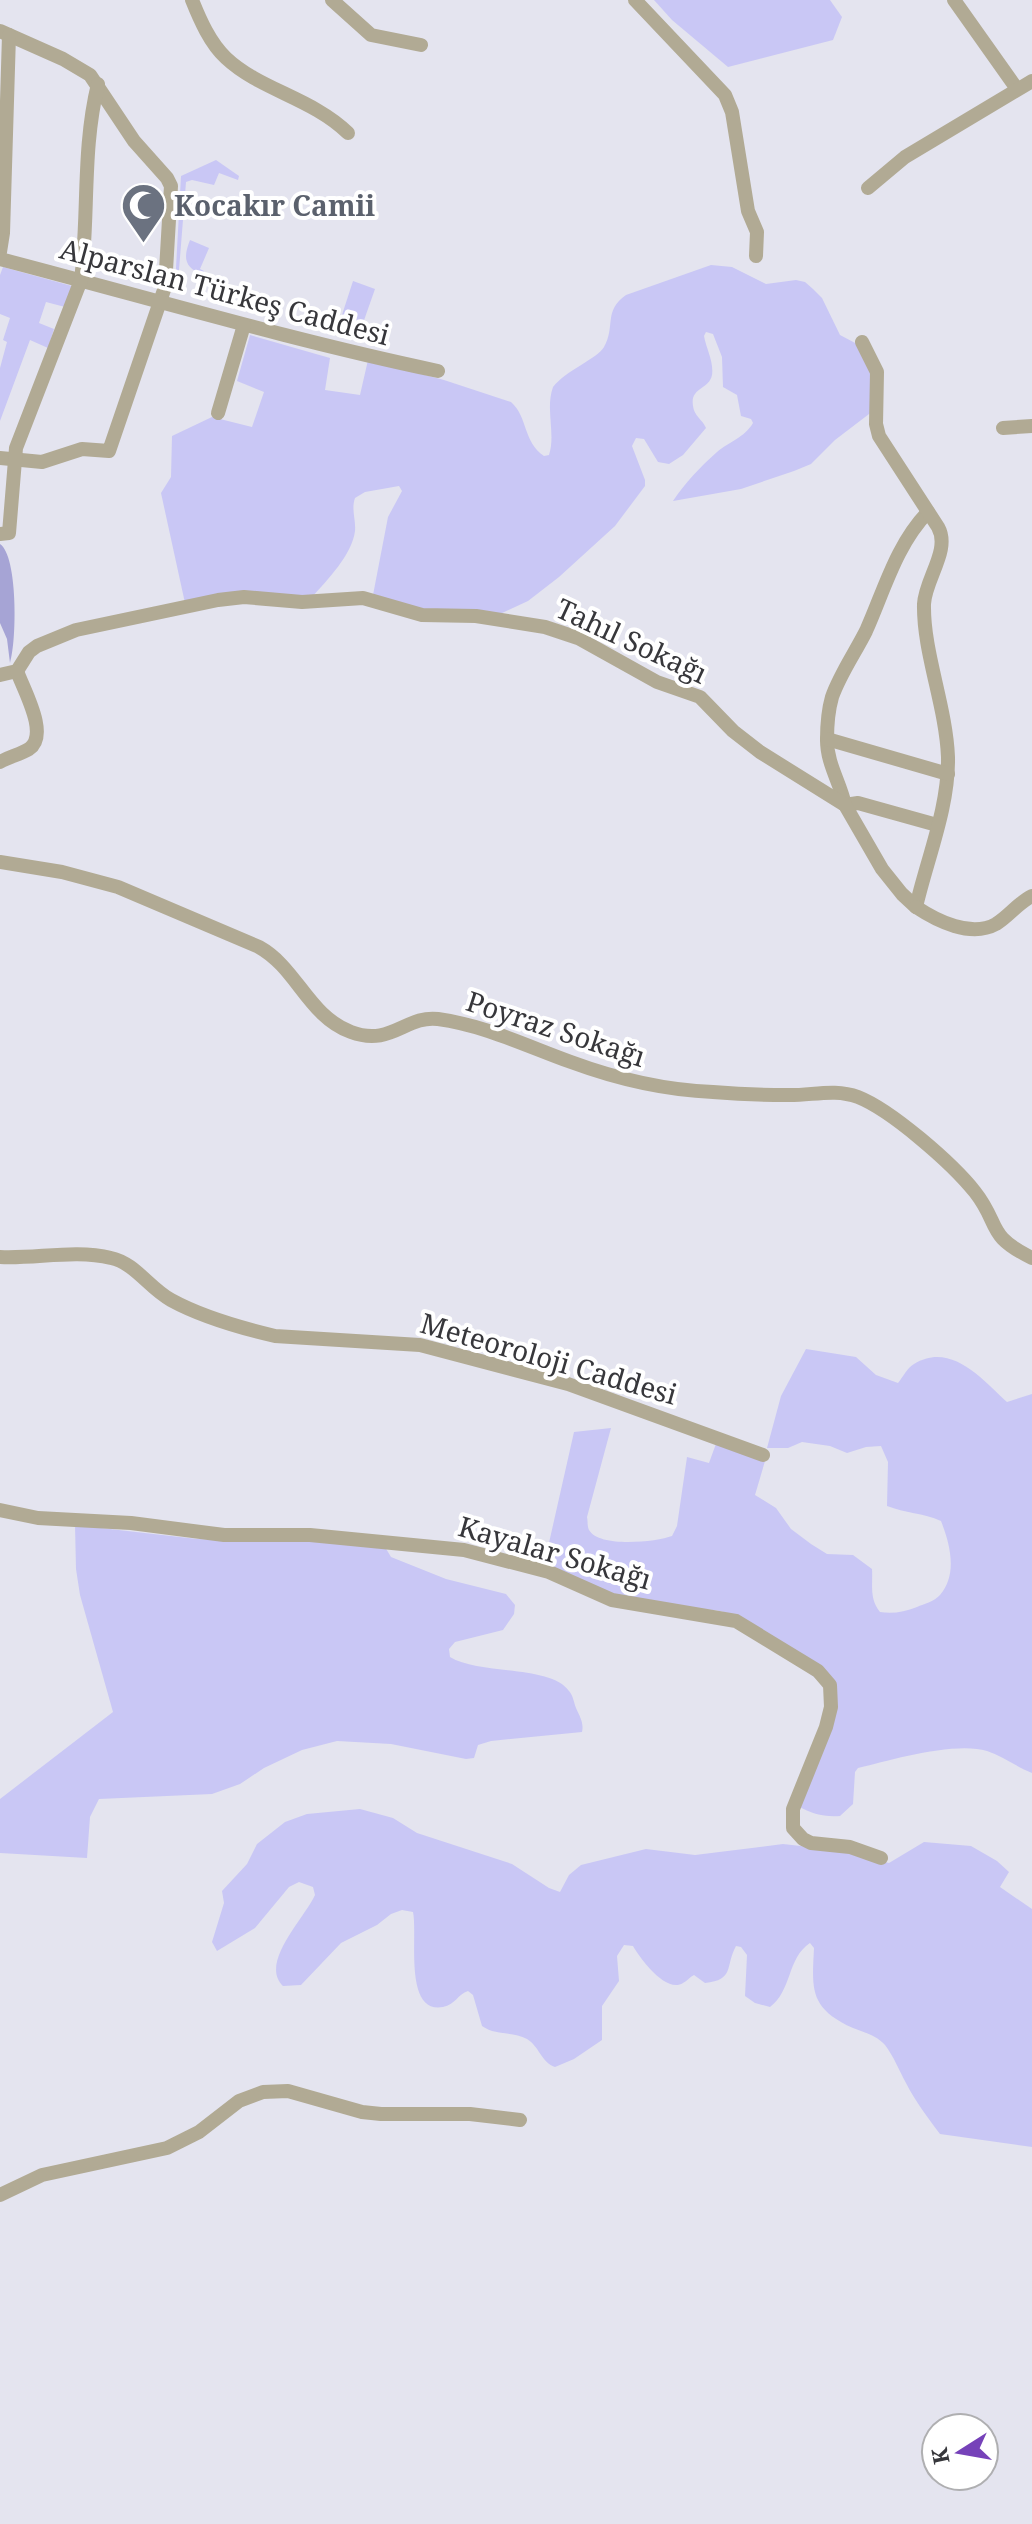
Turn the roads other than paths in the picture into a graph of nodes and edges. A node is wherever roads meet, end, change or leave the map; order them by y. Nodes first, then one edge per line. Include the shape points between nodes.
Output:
1 (192, 0) edge
2 (332, 0) edge
3 (635, 0) edge
4 (954, 0) edge
5 (5, 33) edge
6 (421, 45) dead end
7 (1032, 81) edge
8 (98, 84) junction
9 (1017, 89) junction
10 (348, 133) dead end
11 (868, 188) dead end
12 (0, 252) edge
13 (756, 256) dead end
14 (0, 259) edge
15 (81, 280) junction
16 (161, 300) junction
17 (244, 325) junction
18 (862, 342) dead end
19 (438, 371) dead end
20 (218, 413) dead end
21 (1032, 426) edge
22 (1003, 428) dead end
23 (7, 459) edge
24 (928, 512) junction
25 (0, 534) edge
26 (17, 671) junction
27 (0, 675) edge
28 (827, 739) junction
29 (0, 762) edge
30 (948, 774) junction
31 (845, 805) junction
32 (937, 825) junction
33 (0, 862) edge
34 (1032, 896) edge
35 (916, 907) junction
36 (0, 1257) edge
37 (1032, 1258) edge
38 (763, 1455) dead end
39 (0, 1510) edge
40 (881, 1858) dead end
41 (520, 2120) dead end
42 (0, 2195) edge

1 - 10 street via 226,58 325,113
2 - 6 street via 371,35
3 - 13 street via 725,95 757,232
4 - 9 street
5 - 8 street via 80,68
5 - 12 street
7 - 9 street
8 - 15 street via 87,144
8 - 16 street via 171,186
9 - 11 street via 905,157
14 - 15 street, Alparslan Türkeş Caddesi
15 - 16 street, Alparslan Türkeş Caddesi
15 - 23 street
16 - 17 street, Alparslan Türkeş Caddesi
16 - 23 street via 109,451 82,449 50,462
17 - 19 street, Alparslan Türkeş Caddesi
17 - 20 street
18 - 24 street via 877,372 879,436
21 - 22 street
23 - 25 street via 9,533
24 - 28 street via 904,545 836,688
24 - 30 street via 942,539 924,609
26 - 27 street
26 - 29 street via 37,723 37,738 30,748
26 - 31 street, Tahıl Sokağı via 37,646 76,630 233,598 363,598 422,615 526,622 578,638 657,682 700,697 760,752
28 - 30 street
28 - 31 street
30 - 32 street
31 - 32 street via 858,803
31 - 35 street, Tahıl Sokağı via 882,869
32 - 35 street
33 - 37 street, Poyraz Sokağı via 118,887 259,947 279,961 316,1009 354,1033 381,1036 422,1020 440,1019 645,1085 787,1095 837,1092 863,1099 891,1114 955,1172 976,1193 998,1236
34 - 35 street, Tahıl Sokağı via 997,923 976,928 948,925
36 - 38 street, Meteoroloji Caddesi via 114,1258 168,1298 259,1332 420,1345 568,1384
39 - 40 street, Kayalar Sokağı via 224,1535 310,1535 464,1550 549,1572 612,1600 736,1621 818,1671 830,1685 826,1727 793,1809 793,1828 811,1843 850,1847
41 - 42 street via 371,2113 288,2091 263,2092 239,2101 199,2132 167,2148 42,2175

